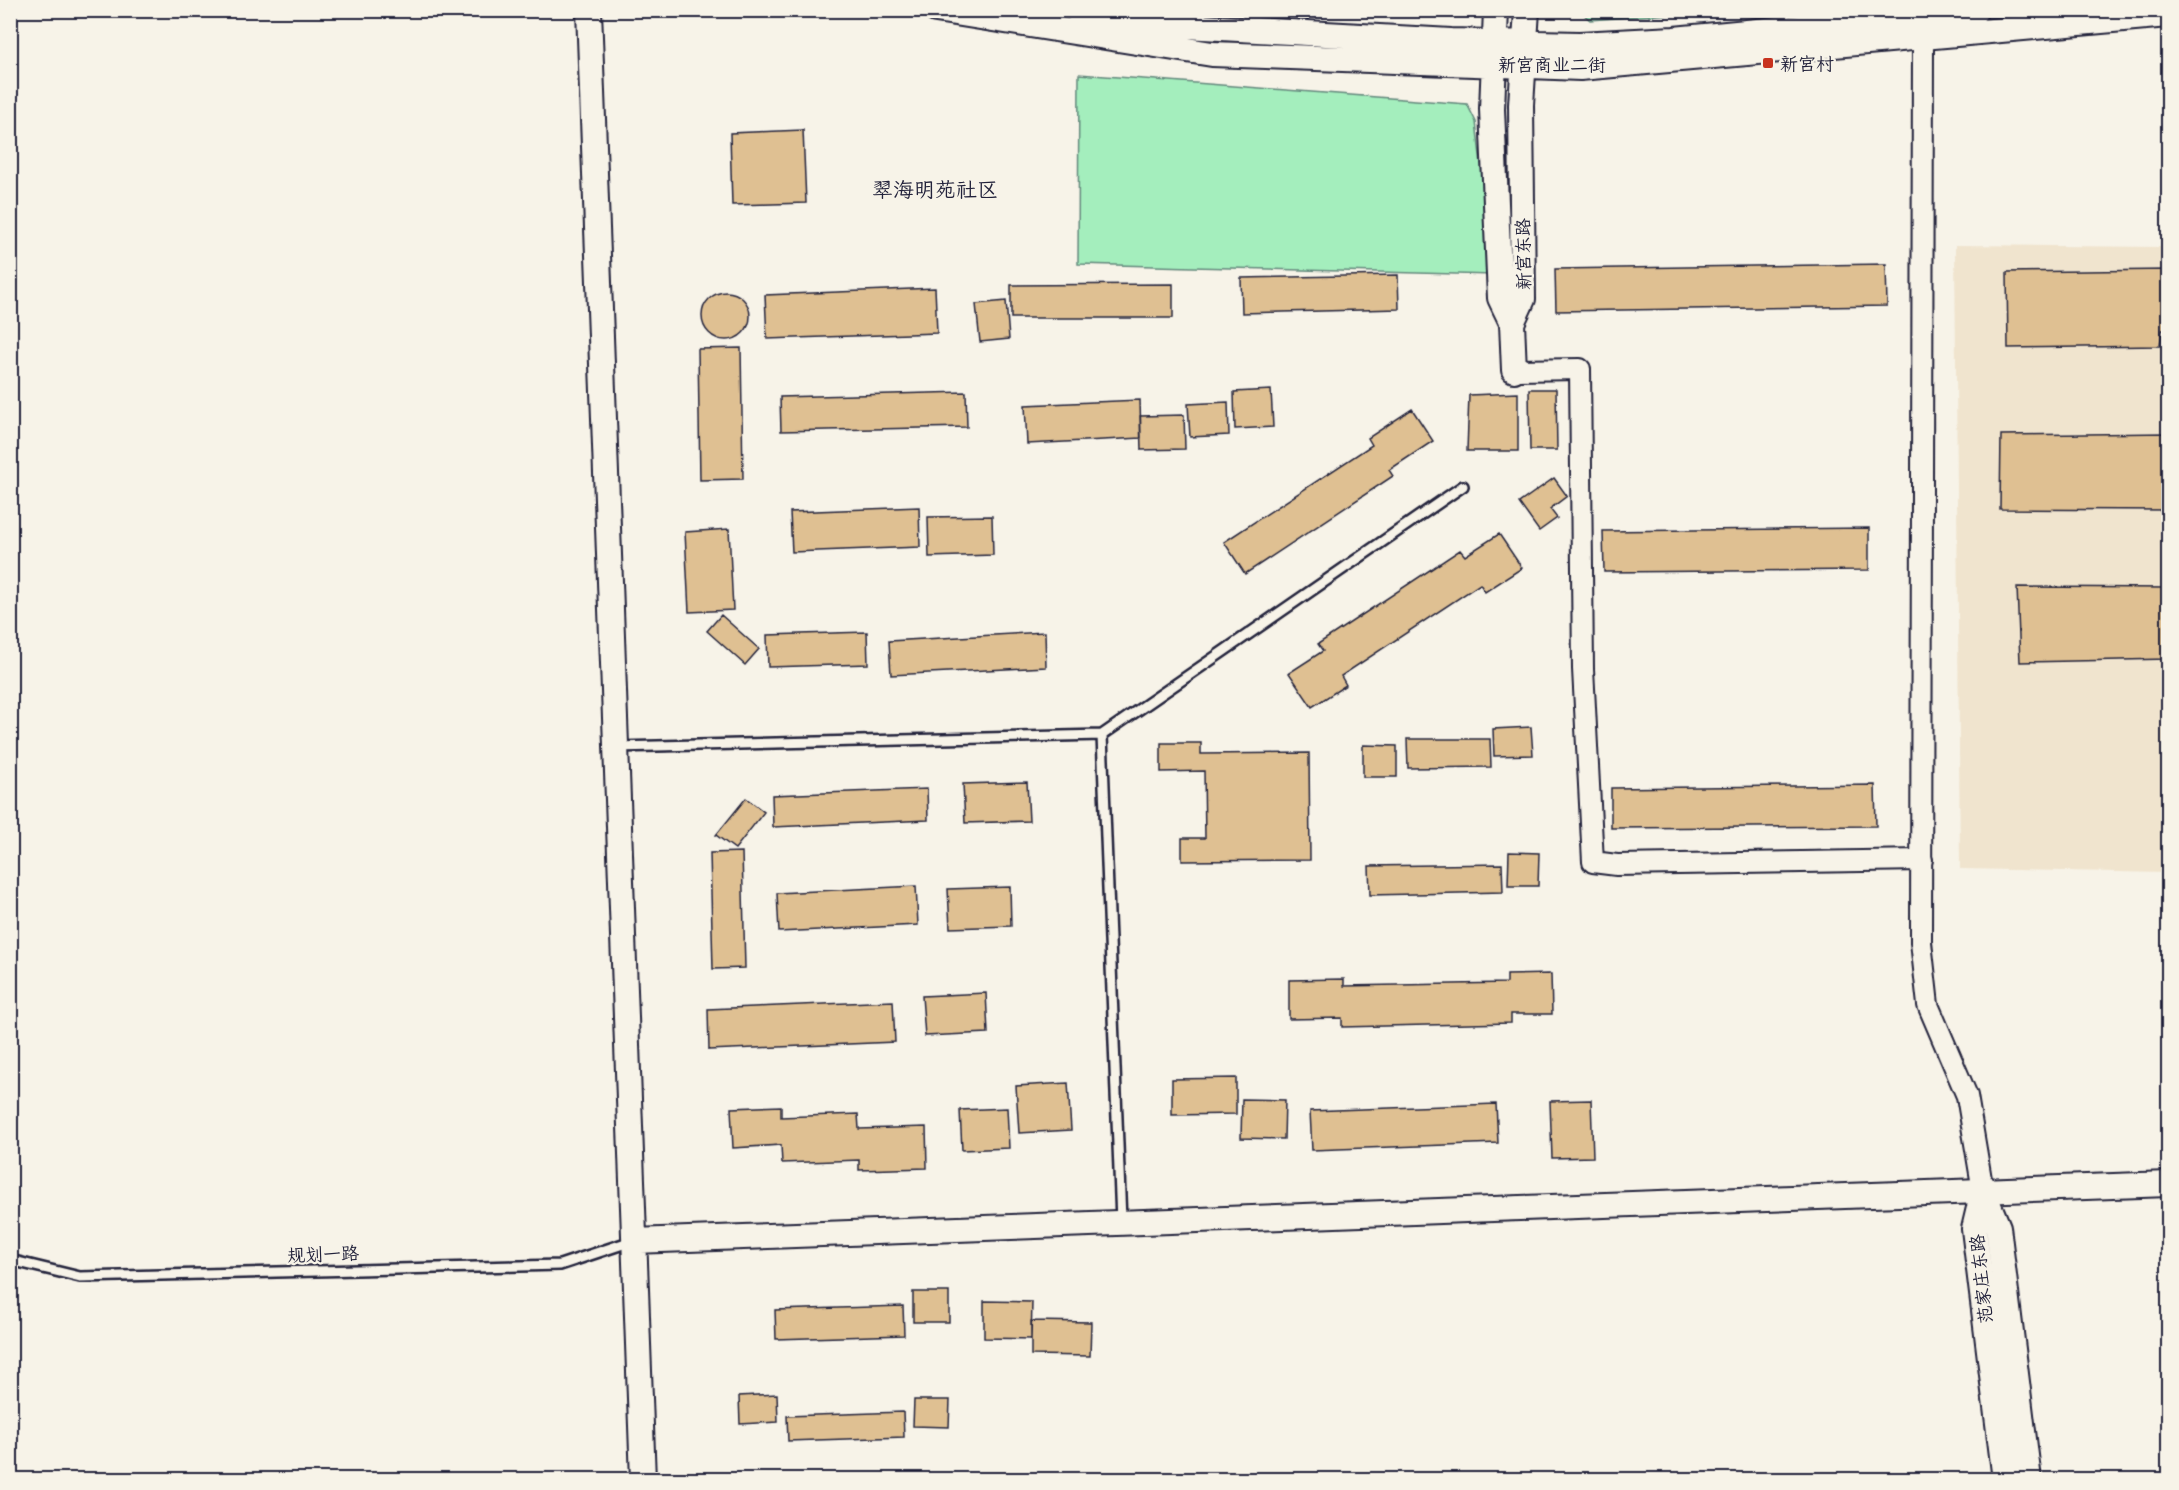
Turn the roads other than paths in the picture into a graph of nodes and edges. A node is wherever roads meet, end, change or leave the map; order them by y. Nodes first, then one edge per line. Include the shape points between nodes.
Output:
1 (589, 10) edge
2 (936, 10) edge
3 (1077, 10) edge
4 (1496, 10) edge
5 (1527, 10) edge
6 (1976, 10) edge
7 (2169, 15) edge
8 (1923, 37) junction
9 (1494, 53) junction
10 (1524, 54) junction
11 (1512, 323) junction
12 (1514, 370) joint
13 (1462, 486) dead end
14 (1102, 735) junction
15 (616, 747) junction
16 (1922, 860) junction
17 (2169, 1184) edge
18 (1983, 1191) junction
19 (1121, 1223) junction
20 (634, 1241) junction
21 (10, 1260) edge
22 (643, 1479) edge
23 (2005, 1479) edge
24 (2029, 1479) edge

1 - 15 street
2 - 9 street, 新宫商业二街 via 1212,54
3 - 9 street, 新宫商业二街 via 1167,26
4 - 9 street, 新宫东路
5 - 10 street, 新宫东路
6 - 10 street, 新宫商业二街 via 1674,39 1579,44
7 - 8 street, 新宫商业二街
8 - 10 street, 新宫商业二街 via 1580,68
8 - 16 street
9 - 10 street, 新宫商业二街
9 - 11 street, 新宫东路 via 1492,109 1500,298
10 - 11 street, 新宫东路 via 1523,299
11 - 12 street
12 - 16 street via 1580,369 1583,669 1593,862 1617,865
13 - 14 lane
14 - 15 lane
14 - 19 lane
15 - 20 street
16 - 18 street via 1921,942 1928,1005 1967,1096
17 - 18 street
18 - 19 street
18 - 23 street, 范家庄东路 via 1974,1228
18 - 24 street, 范家庄东路 via 1998,1227
19 - 20 street
20 - 21 lane, 规划一路 via 560,1265 80,1277
20 - 22 street

